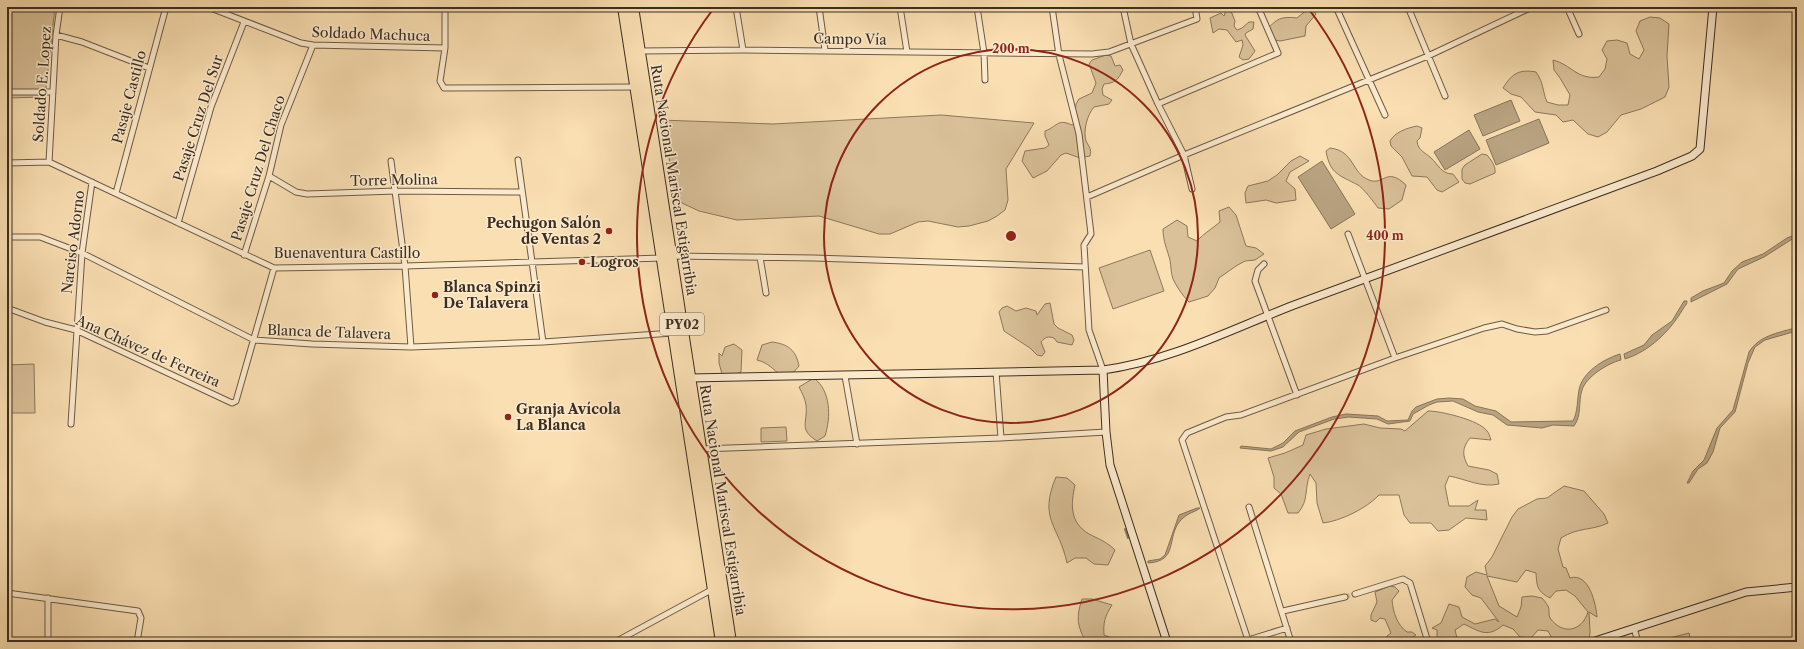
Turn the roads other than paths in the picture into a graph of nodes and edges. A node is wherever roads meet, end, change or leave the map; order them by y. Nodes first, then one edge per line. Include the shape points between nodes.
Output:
1 (60, 7) edge
2 (166, 7) edge
3 (208, 7) edge
4 (445, 7) edge
5 (623, 7) edge
6 (633, 7) edge
7 (736, 7) edge
8 (819, 7) edge
9 (900, 7) edge
10 (977, 7) edge
11 (1052, 7) edge
12 (1123, 7) edge
13 (1195, 7) edge
14 (1258, 7) edge
15 (1336, 7) edge
16 (1408, 7) edge
17 (1532, 7) edge
18 (1567, 7) edge
19 (1714, 7) edge
20 (244, 22) junction
21 (1579, 34) dead end
22 (56, 35) junction
23 (1132, 44) junction
24 (313, 45) junction
25 (445, 48) junction
26 (743, 50) junction
27 (825, 50) junction
28 (640, 51) junction
29 (907, 52) junction
30 (984, 53) junction
31 (1059, 55) junction
32 (1428, 56) junction
33 (149, 68) junction
34 (985, 80) dead end
35 (1369, 80) junction
36 (636, 87) junction
37 (7, 92) edge
38 (53, 92) junction
39 (1445, 96) dead end
40 (1158, 104) junction
41 (1385, 115) dead end
42 (1184, 155) junction
43 (518, 160) dead end
44 (391, 161) dead end
45 (49, 162) junction
46 (7, 163) edge
47 (269, 176) junction
48 (92, 182) junction
49 (1192, 189) dead end
50 (396, 191) junction
51 (522, 192) junction
52 (116, 193) junction
53 (1087, 197) junction
54 (178, 223) junction
55 (1348, 234) dead end
56 (7, 237) edge
57 (82, 253) junction
58 (244, 255) junction
59 (760, 256) junction
60 (667, 257) junction
61 (532, 261) junction
62 (1264, 264) dead end
63 (405, 266) junction
64 (1085, 267) junction
65 (274, 268) junction
66 (1364, 280) junction
67 (766, 293) dead end
68 (7, 308) edge
69 (1606, 310) dead end
70 (1269, 315) junction
71 (76, 330) junction
72 (673, 333) junction
73 (254, 340) junction
74 (543, 342) junction
75 (411, 347) junction
76 (1395, 358) junction
77 (1103, 370) junction
78 (996, 372) junction
79 (845, 376) junction
80 (690, 378) junction
81 (1297, 394) junction
82 (72, 424) dead end
83 (1106, 432) junction
84 (1001, 438) junction
85 (857, 444) junction
86 (701, 449) junction
87 (1249, 507) dead end
88 (1797, 587) edge
89 (713, 589) junction
90 (7, 594) edge
91 (1355, 594) tunnel mouth
92 (1345, 597) tunnel mouth
93 (48, 598) junction
94 (1283, 611) junction
95 (1287, 628) junction
96 (1634, 628) junction
97 (1248, 640) junction
98 (48, 642) edge
99 (136, 642) edge
100 (615, 642) edge
101 (721, 642) edge
102 (731, 642) edge
103 (1167, 642) edge
104 (1242, 642) edge
105 (1291, 642) edge
106 (1428, 642) edge
107 (1592, 642) edge
108 (1638, 642) edge

1 - 22 street, Soldado E. Lopez
2 - 33 street, Pasaje Castillo
3 - 20 street, Soldado Machuca
4 - 25 street
5 - 36 highway, Ruta Nacional Mariscal Estigarribia / PY02
6 - 28 highway, Ruta Nacional Mariscal Estigarribia / PY02
7 - 26 street
8 - 27 street
9 - 29 street
10 - 30 street
11 - 31 street
12 - 23 street
13 - 23 street, Campo Vía via 1197,19
14 - 40 street via 1278,53
15 - 35 street
16 - 32 street
17 - 32 street
18 - 21 street
19 - 66 street via 1700,149 1692,156
20 - 24 street, Soldado Machuca
20 - 54 street, Pasaje Cruz Del Sur via 212,107
22 - 33 street via 82,42
22 - 38 street, Soldado E. Lopez
23 - 31 street, Campo Vía via 1109,52
23 - 40 street
24 - 25 street, Soldado Machuca
24 - 47 street, Pasaje Cruz Del Chaco via 281,125
25 - 36 street via 440,81 444,88
26 - 27 street, Campo Vía
26 - 28 street, Campo Vía
27 - 29 street, Campo Vía
28 - 60 highway, Ruta Nacional Mariscal Estigarribia / PY02
29 - 30 street, Campo Vía
30 - 31 street, Campo Vía
30 - 34 street
31 - 53 street via 1079,134
32 - 35 street
32 - 39 street
33 - 52 street, Pasaje Castillo
35 - 41 street
35 - 42 street
36 - 60 highway, Ruta Nacional Mariscal Estigarribia / PY02
37 - 38 street
38 - 45 street, Soldado E. Lopez
40 - 42 street
42 - 49 street
42 - 53 street
43 - 51 street
44 - 50 street
45 - 46 street, Buenaventura Castillo
45 - 48 street, Buenaventura Castillo
47 - 50 street, Torre Molina via 302,193
47 - 58 street, Pasaje Cruz Del Chaco
48 - 52 street, Buenaventura Castillo
48 - 57 street, Narciso Adorno
50 - 51 street, Torre Molina
50 - 63 street
51 - 61 street
52 - 54 street, Buenaventura Castillo
53 - 64 street via 1091,234 1084,245
54 - 58 street, Buenaventura Castillo
55 - 66 street
56 - 57 street, Blanca de Talavera via 40,237
57 - 71 street, Narciso Adorno
57 - 73 street, Blanca de Talavera
58 - 65 street, Buenaventura Castillo
59 - 60 street, Buenaventura Castillo
59 - 64 street, Buenaventura Castillo
59 - 67 street
60 - 61 street, Buenaventura Castillo
60 - 72 highway, Ruta Nacional Mariscal Estigarribia / PY02
60 - 80 highway, Ruta Nacional Mariscal Estigarribia / PY02
61 - 63 street, Buenaventura Castillo
61 - 74 street
62 - 70 street via 1258,270 1256,281
63 - 65 street, Buenaventura Castillo
63 - 75 street
64 - 77 street via 1089,330
65 - 73 street
66 - 70 street
66 - 76 street
68 - 71 street, Ana Chávez de Ferreira
69 - 76 street via 1547,331 1535,332 1502,324
70 - 77 street via 1131,366
70 - 81 street
71 - 73 street, Ana Chávez de Ferreira via 232,403 236,401
71 - 82 street, Narciso Adorno
72 - 74 street, Blanca de Talavera
72 - 89 highway, Ruta Nacional Mariscal Estigarribia / PY02
73 - 75 street, Blanca de Talavera
74 - 75 street, Blanca de Talavera
76 - 81 street
77 - 78 street
77 - 83 street
78 - 79 street
78 - 84 street
79 - 80 street
79 - 85 street
80 - 86 highway, Ruta Nacional Mariscal Estigarribia / PY02
81 - 97 street via 1241,415 1226,417 1187,433 1182,440
83 - 84 street
83 - 103 street via 1112,472
84 - 85 street
85 - 86 street
86 - 102 highway, Ruta Nacional Mariscal Estigarribia / PY02
87 - 94 street
88 - 96 street via 1746,592
89 - 100 street
89 - 101 highway, Ruta Nacional Mariscal Estigarribia / PY02
90 - 93 street
91 - 106 street via 1403,579 1410,583
92 - 94 street
93 - 98 street
93 - 99 street via 138,611 141,618
94 - 95 street
95 - 97 street
95 - 105 street
96 - 107 street
96 - 108 street
97 - 104 street

